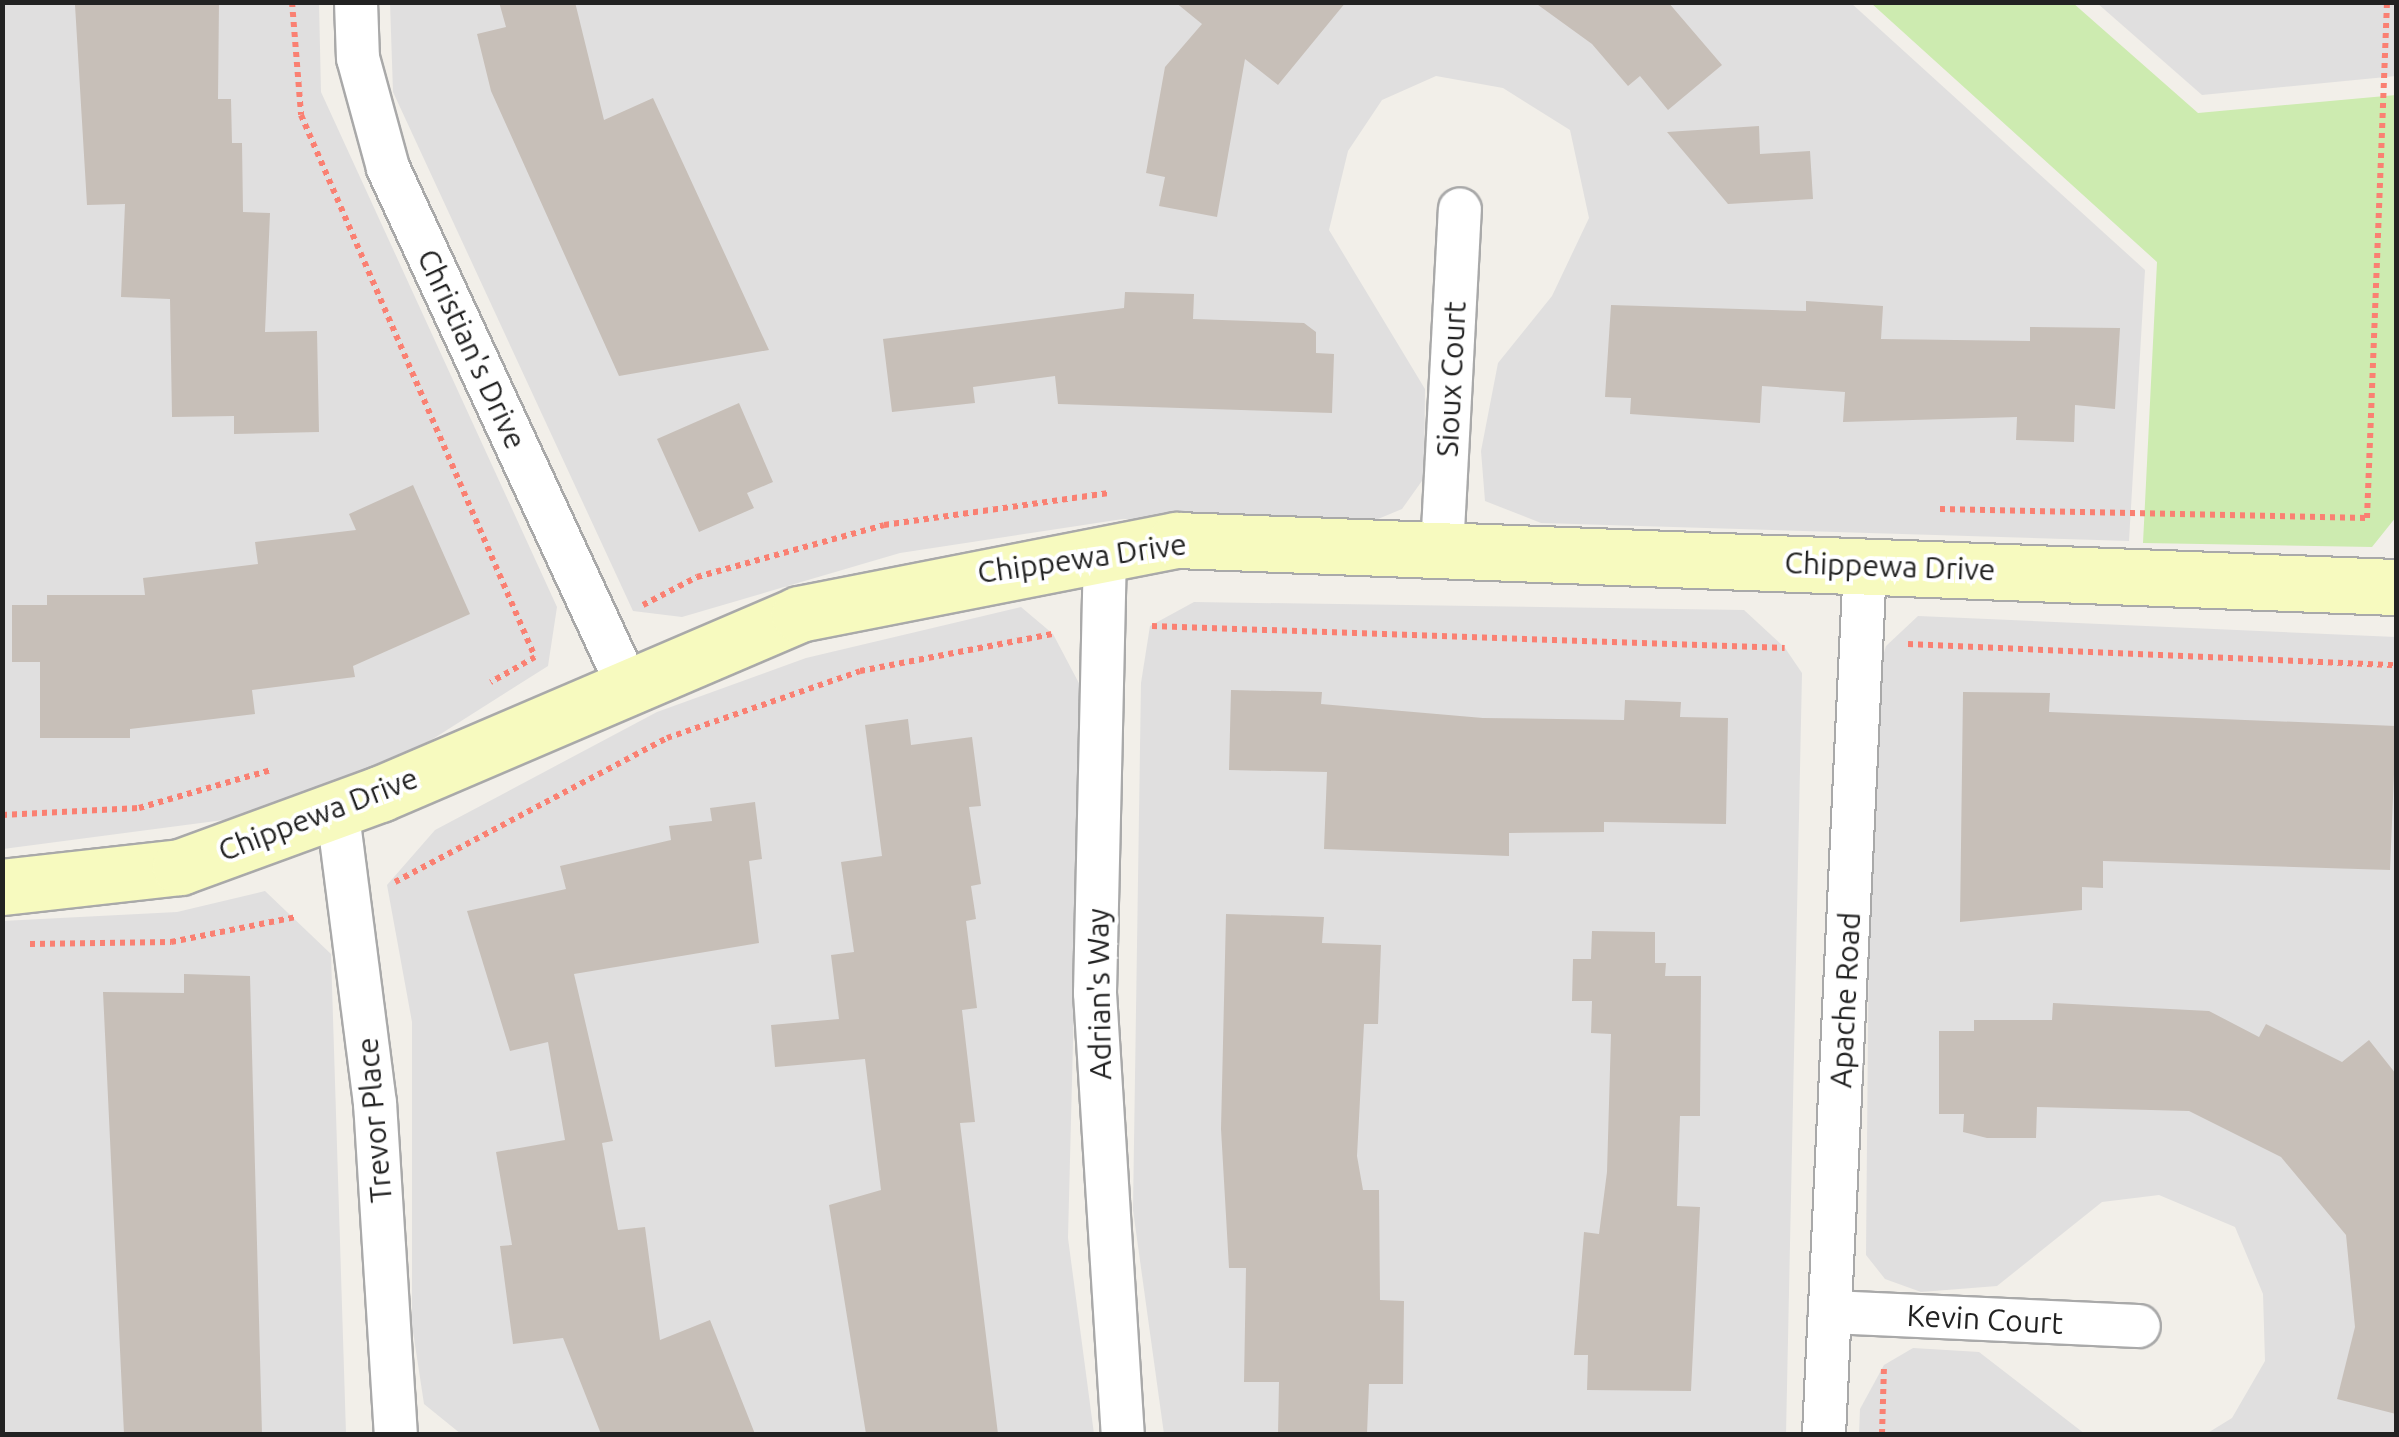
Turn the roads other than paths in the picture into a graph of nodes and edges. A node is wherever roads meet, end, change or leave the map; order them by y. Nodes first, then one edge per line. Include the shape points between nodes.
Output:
1 (356, 2) edge
2 (1460, 209) dead end
3 (1442, 550) junction
4 (1105, 552) junction
5 (1865, 566) junction
6 (2396, 587) edge
7 (627, 684) junction
8 (337, 807) junction
9 (2, 886) edge
10 (1830, 1312) junction
11 (2139, 1326) dead end
12 (396, 1434) edge
13 (1124, 1434) edge
14 (1824, 1434) edge

1 - 7 street, Christian's Drive via 358,58 388,168
2 - 3 street, Sioux Court
3 - 4 street, Chippewa Drive via 1177,540
3 - 5 street, Chippewa Drive
4 - 7 street, Chippewa Drive via 799,614
4 - 13 street, Adrian's Way via 1095,993
5 - 6 street, Chippewa Drive
5 - 10 street, Apache Road
7 - 8 street, Chippewa Drive
8 - 9 street, Chippewa Drive via 180,866
8 - 12 street, Trevor Place via 376,1103
10 - 11 street, Kevin Court
10 - 14 street, Apache Road

